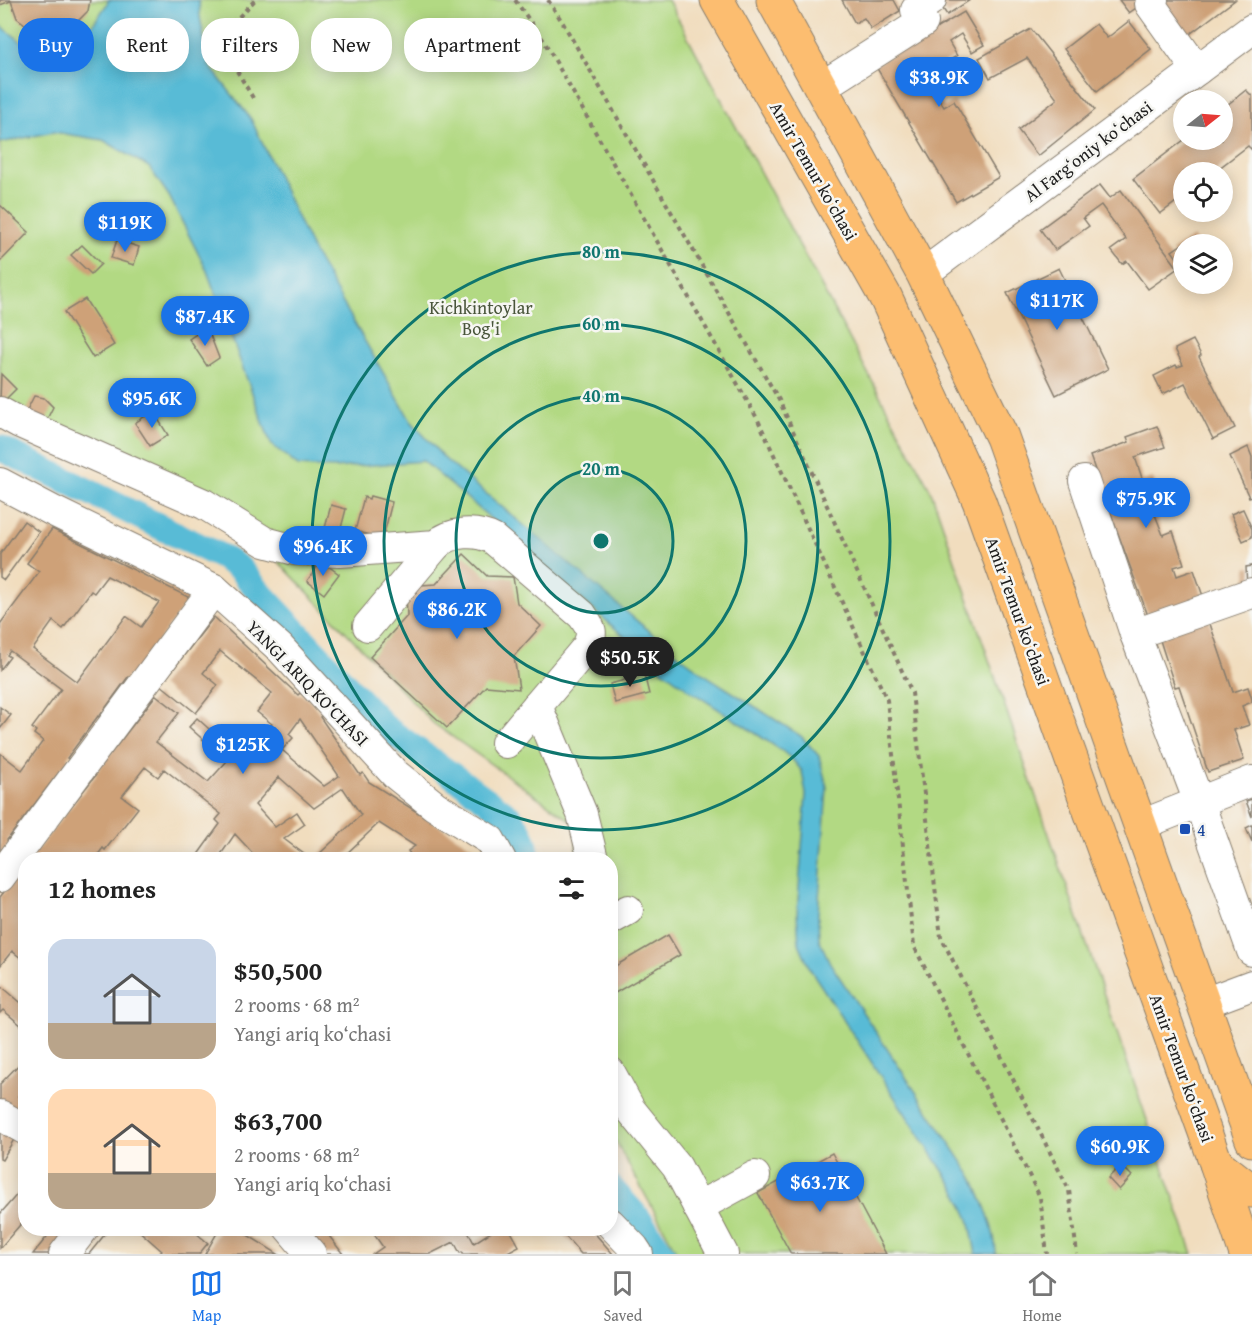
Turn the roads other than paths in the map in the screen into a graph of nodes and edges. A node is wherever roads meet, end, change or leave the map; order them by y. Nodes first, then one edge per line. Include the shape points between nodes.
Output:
1 (717, 0) edge
2 (773, 0) edge
3 (931, 0) edge
4 (1153, 0) edge
5 (1252, 29) edge
6 (1197, 69) junction
7 (821, 87) junction
8 (923, 274) junction
9 (886, 298) junction
10 (0, 412) edge
11 (1084, 480) dead end
12 (0, 483) edge
13 (436, 545) junction
14 (214, 589) junction
15 (1252, 593) edge
16 (368, 626) dead end
17 (1136, 634) junction
18 (537, 706) junction
19 (506, 743) dead end
20 (1252, 781) edge
21 (1199, 802) junction
22 (1141, 825) junction
23 (19, 852) edge
24 (497, 852) edge
25 (591, 852) edge
26 (18, 853) edge
27 (0, 877) edge
28 (1252, 951) edge
29 (1252, 985) edge
30 (1204, 1003) junction
31 (618, 1087) edge
32 (0, 1115) edge
33 (18, 1125) edge
34 (1252, 1140) edge
35 (1252, 1151) edge
36 (1216, 1163) junction
37 (755, 1176) dead end
38 (1252, 1191) edge
39 (698, 1207) junction
40 (618, 1231) edge
41 (78, 1236) edge
42 (296, 1236) edge
43 (64, 1254) edge
44 (311, 1254) edge
45 (638, 1254) edge
46 (723, 1254) edge
47 (1246, 1254) edge

1 - 9 main road, Amir Temur koʻchasi
2 - 7 main road
3 - 7 street via 916,10 923,22
4 - 6 street via 1150,4
5 - 6 street, Al Fargʻoniy koʻchasi
6 - 8 street, Al Fargʻoniy koʻchasi
7 - 8 main road
8 - 9 main road
8 - 22 main road via 1002,436
9 - 36 main road, Amir Temur koʻchasi via 979,501
10 - 13 street via 204,504 265,542 295,550 340,552
11 - 17 street
12 - 14 street, YANGI ARIQ KO‘CHASI
13 - 16 street
13 - 18 street via 449,536 484,534 582,615 590,626 592,636 587,647
14 - 23 street
14 - 24 street, YANGI ARIQ KO‘CHASI via 280,648 395,774 435,806 490,840
15 - 17 street
17 - 21 street
18 - 19 street
18 - 25 street via 582,814
20 - 21 street
21 - 22 street
21 - 28 street
22 - 30 main road
26 - 27 street
29 - 30 street
30 - 34 main road
31 - 39 street via 630,1110 677,1167
32 - 33 street
35 - 36 main road
36 - 38 main road
36 - 47 main road, Amir Temur koʻchasi
37 - 39 street
39 - 46 street
40 - 45 street
41 - 43 street
42 - 44 street

